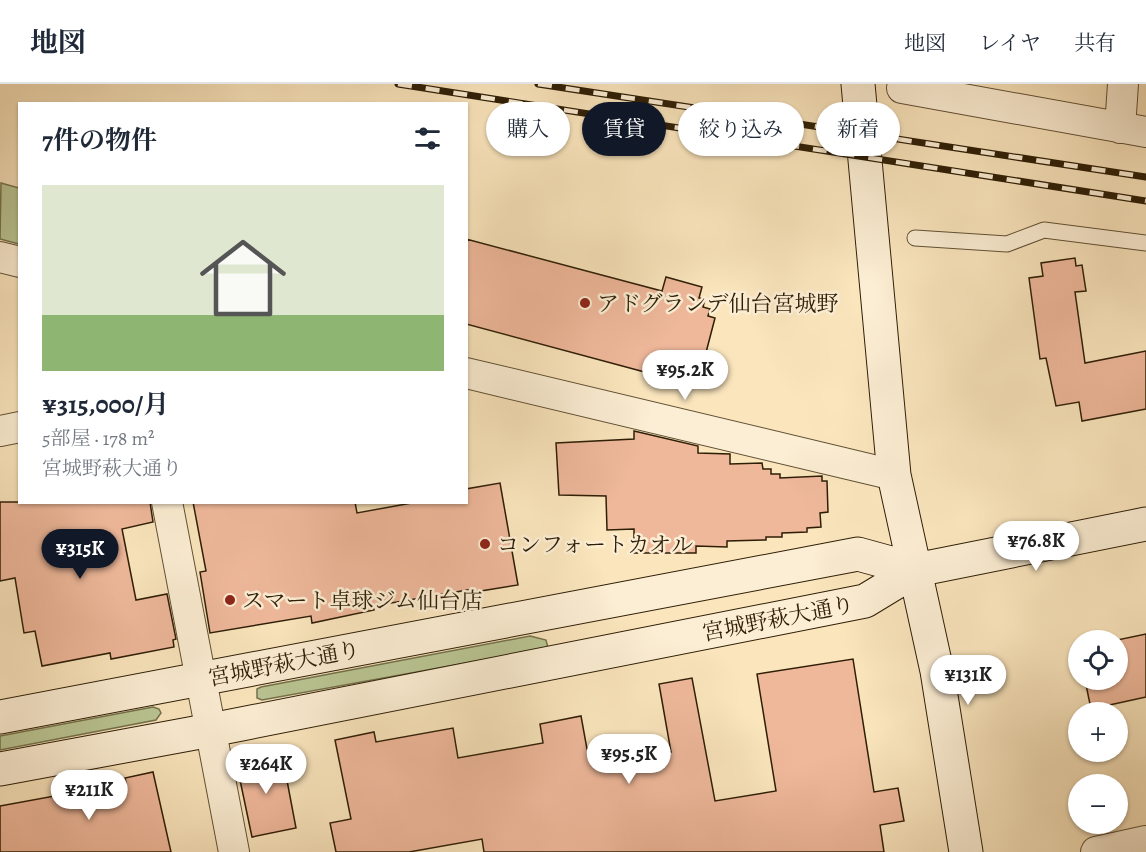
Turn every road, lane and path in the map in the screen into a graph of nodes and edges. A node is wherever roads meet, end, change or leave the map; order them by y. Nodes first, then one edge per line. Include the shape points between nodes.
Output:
1 (858, 84) edge
2 (1123, 84) edge
3 (902, 88) dead end
4 (1133, 130) edge
5 (915, 238) dead end
6 (1146, 243) edge
7 (0, 257) edge
8 (18, 262) edge
9 (468, 373) edge
10 (18, 427) edge
11 (0, 431) edge
12 (894, 475) junction
13 (167, 504) edge
14 (1146, 524) edge
15 (916, 570) junction
16 (201, 679) junction
17 (0, 717) edge
18 (211, 730) junction
19 (0, 769) edge
20 (1146, 841) edge
21 (234, 852) edge
22 (966, 852) edge
23 (1096, 852) edge

1 - 12 street
2 - 4 street
3 - 4 street
5 - 6 lane via 1007,244 1044,230
7 - 8 street
9 - 12 street
10 - 11 street
12 - 15 street
13 - 16 street
14 - 15 street
15 - 16 street, 宮城野萩大通り via 858,554
15 - 18 street, 宮城野萩大通り via 865,601
15 - 22 street via 937,671
16 - 17 street, 宮城野萩大通り
16 - 18 street
18 - 19 street, 宮城野萩大通り
18 - 21 street
20 - 23 street

